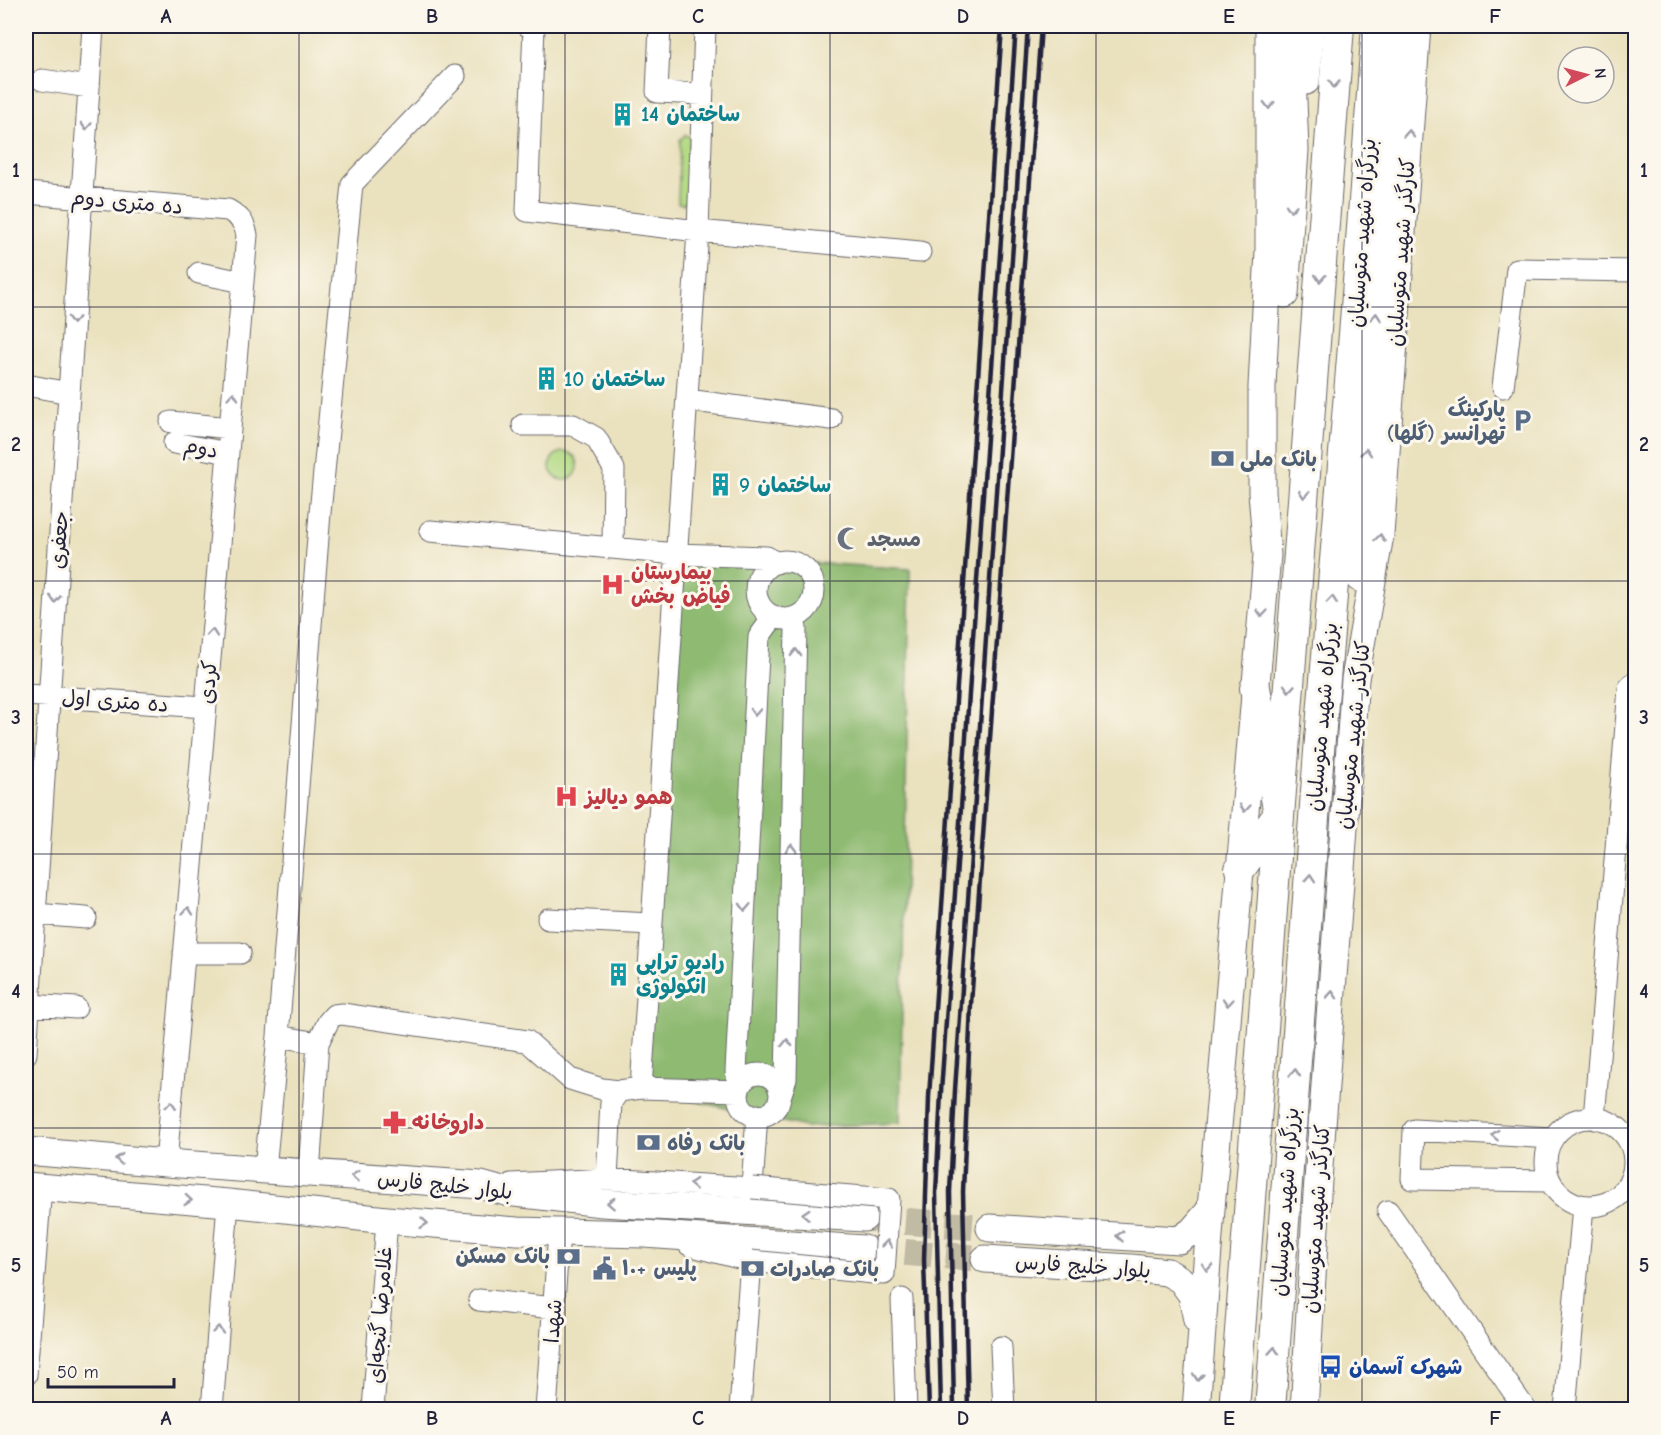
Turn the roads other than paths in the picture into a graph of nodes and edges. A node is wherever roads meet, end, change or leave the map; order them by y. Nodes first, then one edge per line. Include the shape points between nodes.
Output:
1 (93, 26) edge
2 (528, 26) edge
3 (660, 26) edge
4 (705, 26) edge
5 (1269, 26) edge
6 (1290, 26) edge
7 (1311, 26) edge
8 (1339, 26) edge
9 (1377, 26) edge
10 (1397, 26) edge
11 (1417, 26) edge
12 (1427, 26) edge
13 (455, 76) dead end
14 (42, 80) dead end
15 (89, 87) junction
16 (1412, 92) junction
17 (702, 94) junction
18 (1295, 150) junction
19 (26, 193) edge
20 (81, 198) junction
21 (228, 210) joint
22 (698, 231) junction
23 (920, 252) dead end
24 (1635, 271) edge
25 (198, 273) dead end
26 (243, 282) junction
27 (26, 385) edge
28 (1503, 387) dead end
29 (69, 393) junction
30 (687, 400) junction
31 (831, 419) dead end
32 (523, 425) dead end
33 (230, 428) junction
34 (228, 453) junction
35 (430, 531) dead end
36 (613, 547) junction
37 (676, 554) junction
38 (1267, 555) junction
39 (776, 563) junction
40 (784, 617) junction
41 (1355, 679) junction
42 (1635, 681) edge
43 (1256, 688) junction
44 (26, 695) edge
45 (49, 697) junction
46 (205, 707) junction
47 (1279, 814) junction
48 (1240, 869) junction
49 (35, 914) junction
50 (86, 918) dead end
51 (548, 919) dead end
52 (652, 924) junction
53 (184, 953) junction
54 (240, 954) dead end
55 (29, 1005) junction
56 (76, 1008) dead end
57 (278, 1036) junction
58 (318, 1043) junction
59 (26, 1054) edge
60 (641, 1088) junction
61 (619, 1091) junction
62 (739, 1091) junction
63 (779, 1100) junction
64 (757, 1115) junction
65 (1594, 1119) junction
66 (1553, 1138) junction
67 (1633, 1147) edge
68 (26, 1151) edge
69 (166, 1163) junction
70 (265, 1169) junction
71 (309, 1173) junction
72 (607, 1179) junction
73 (1633, 1179) edge
74 (1550, 1181) junction
75 (481, 1185) junction
76 (33, 1187) edge
77 (752, 1188) junction
78 (228, 1203) junction
79 (1583, 1206) junction
80 (1211, 1209) junction
81 (1388, 1211) dead end
82 (864, 1218) tunnel mouth
83 (387, 1220) junction
84 (990, 1228) tunnel mouth
85 (559, 1233) junction
86 (644, 1234) junction
87 (864, 1248) tunnel mouth
88 (985, 1259) tunnel mouth
89 (751, 1261) junction
90 (902, 1299) dead end
91 (479, 1300) dead end
92 (554, 1308) junction
93 (1201, 1345) junction
94 (1001, 1347) dead end
95 (26, 1375) edge
96 (212, 1410) edge
97 (373, 1410) edge
98 (546, 1410) edge
99 (740, 1410) edge
100 (906, 1410) edge
101 (1004, 1410) edge
102 (1196, 1410) edge
103 (1234, 1410) edge
104 (1270, 1410) edge
105 (1304, 1410) edge
106 (1526, 1410) edge
107 (1565, 1410) edge

1 - 15 street, جعفری
2 - 22 street via 534,26 527,211
3 - 17 street via 657,92
4 - 17 street
5 -> 38 main road via 1269,251 1262,386 1262,492
6 - 18 main road
7 - 18 main road via 1302,120
8 -> 47 highway, بزرگراه شهید متوسلیان
104 -> 9 highway, بزرگراه شهید متوسلیان
41 -> 10 main road via 1361,524
11 - 16 main road, کنارگذر شهید متوسلیان
12 - 16 main road
13 - 57 street via 352,184 320,513
14 - 15 street
15 -> 20 street, جعفری
41 -> 16 main road, کنارگذر شهید متوسلیان via 1380,536
17 - 22 street
18 -> 38 main road
19 - 20 street, ده متری دوم
20 - 21 street, ده متری دوم
20 -> 29 street, جعفری
21 - 26 street, کردی via 245,225
22 - 23 street
22 - 30 street
24 - 28 street via 1517,269
25 - 26 street
33 -> 26 street, کردی
27 - 29 street
29 -> 45 street, جعفری
30 - 31 street
30 - 37 street
32 - 36 street via 573,425 596,438 614,470
33 - 34 street, کردی
33 - 34 street, دوم via 172,433
46 -> 34 street, کردی
35 - 36 street
36 - 37 street
37 - 39 street via 767,557
37 - 52 street
38 -> 43 main road
39 - 40 street via 761,575 757,594 766,611
39 - 40 street via 793,562 813,580 809,607 802,614
40 -> 62 street via 759,638 736,1071
63 -> 40 street via 786,1079 796,628
105 -> 41 main road, کنارگذر شهید متوسلیان
42 - 65 street via 1629,688
43 - 47 highway
43 -> 48 main road
44 - 45 street, ده متری اول
45 - 46 street, ده متری اول
45 - 49 street, جعفری
53 -> 46 street, کردی
47 - 48 highway
47 - 103 highway, بزرگراه شهید متوسلیان
48 -> 80 main road
49 - 50 street
49 - 55 street, جعفری
51 - 52 street
52 - 60 street
53 - 54 street
69 -> 53 street, کردی
55 - 56 street
55 - 59 street, جعفری
57 - 58 street
57 - 70 street
58 - 61 street via 328,1022 334,1015 342,1014 527,1041 570,1079
58 - 71 street
60 - 61 street
60 - 62 street
61 - 72 street via 611,1102
62 - 63 street via 746,1078 764,1074 775,1082
62 - 64 street via 744,1109
63 - 64 street via 771,1112
64 - 77 street
65 - 66 street via 1571,1123
65 - 67 street via 1616,1127
66 - 74 street via 1547,1152
66 -> 74 street via 1414,1130 1412,1179
67 - 73 street
69 -> 68 main road, بلوار خلیج فارس
69 - 70 main road, بلوار خلیج فارس
70 - 71 main road, بلوار خلیج فارس
75 -> 71 main road, بلوار خلیج فارس
72 - 75 street
77 -> 72 street
73 - 79 street via 1612,1201
74 - 79 street via 1569,1202
82 -> 75 main road, بلوار خلیج فارس via 602,1203
76 -> 78 main road, بلوار خلیج فارس
76 - 95 street
89 -> 77 street, bridge via 884,1274 890,1199
78 - 83 main road, بلوار خلیج فارس
96 -> 78 street
79 - 107 street
80 -> 84 main road, بلوار خلیج فارس via 1179,1240
80 -> 93 main road
81 - 106 street
83 -> 85 main road, بلوار خلیج فارس
83 - 97 street, غلامرضا گنجه‌ای
85 - 86 main road, بلوار خلیج فارس
85 - 92 street, شهدا
86 - 87 main road, بلوار خلیج فارس
86 - 89 street
88 - 93 main road, بلوار خلیج فارس via 1167,1272 1181,1280 1192,1295
89 - 99 street
90 - 100 street
91 - 92 street
92 - 98 street, شهدا
93 -> 102 main road
94 - 101 street

